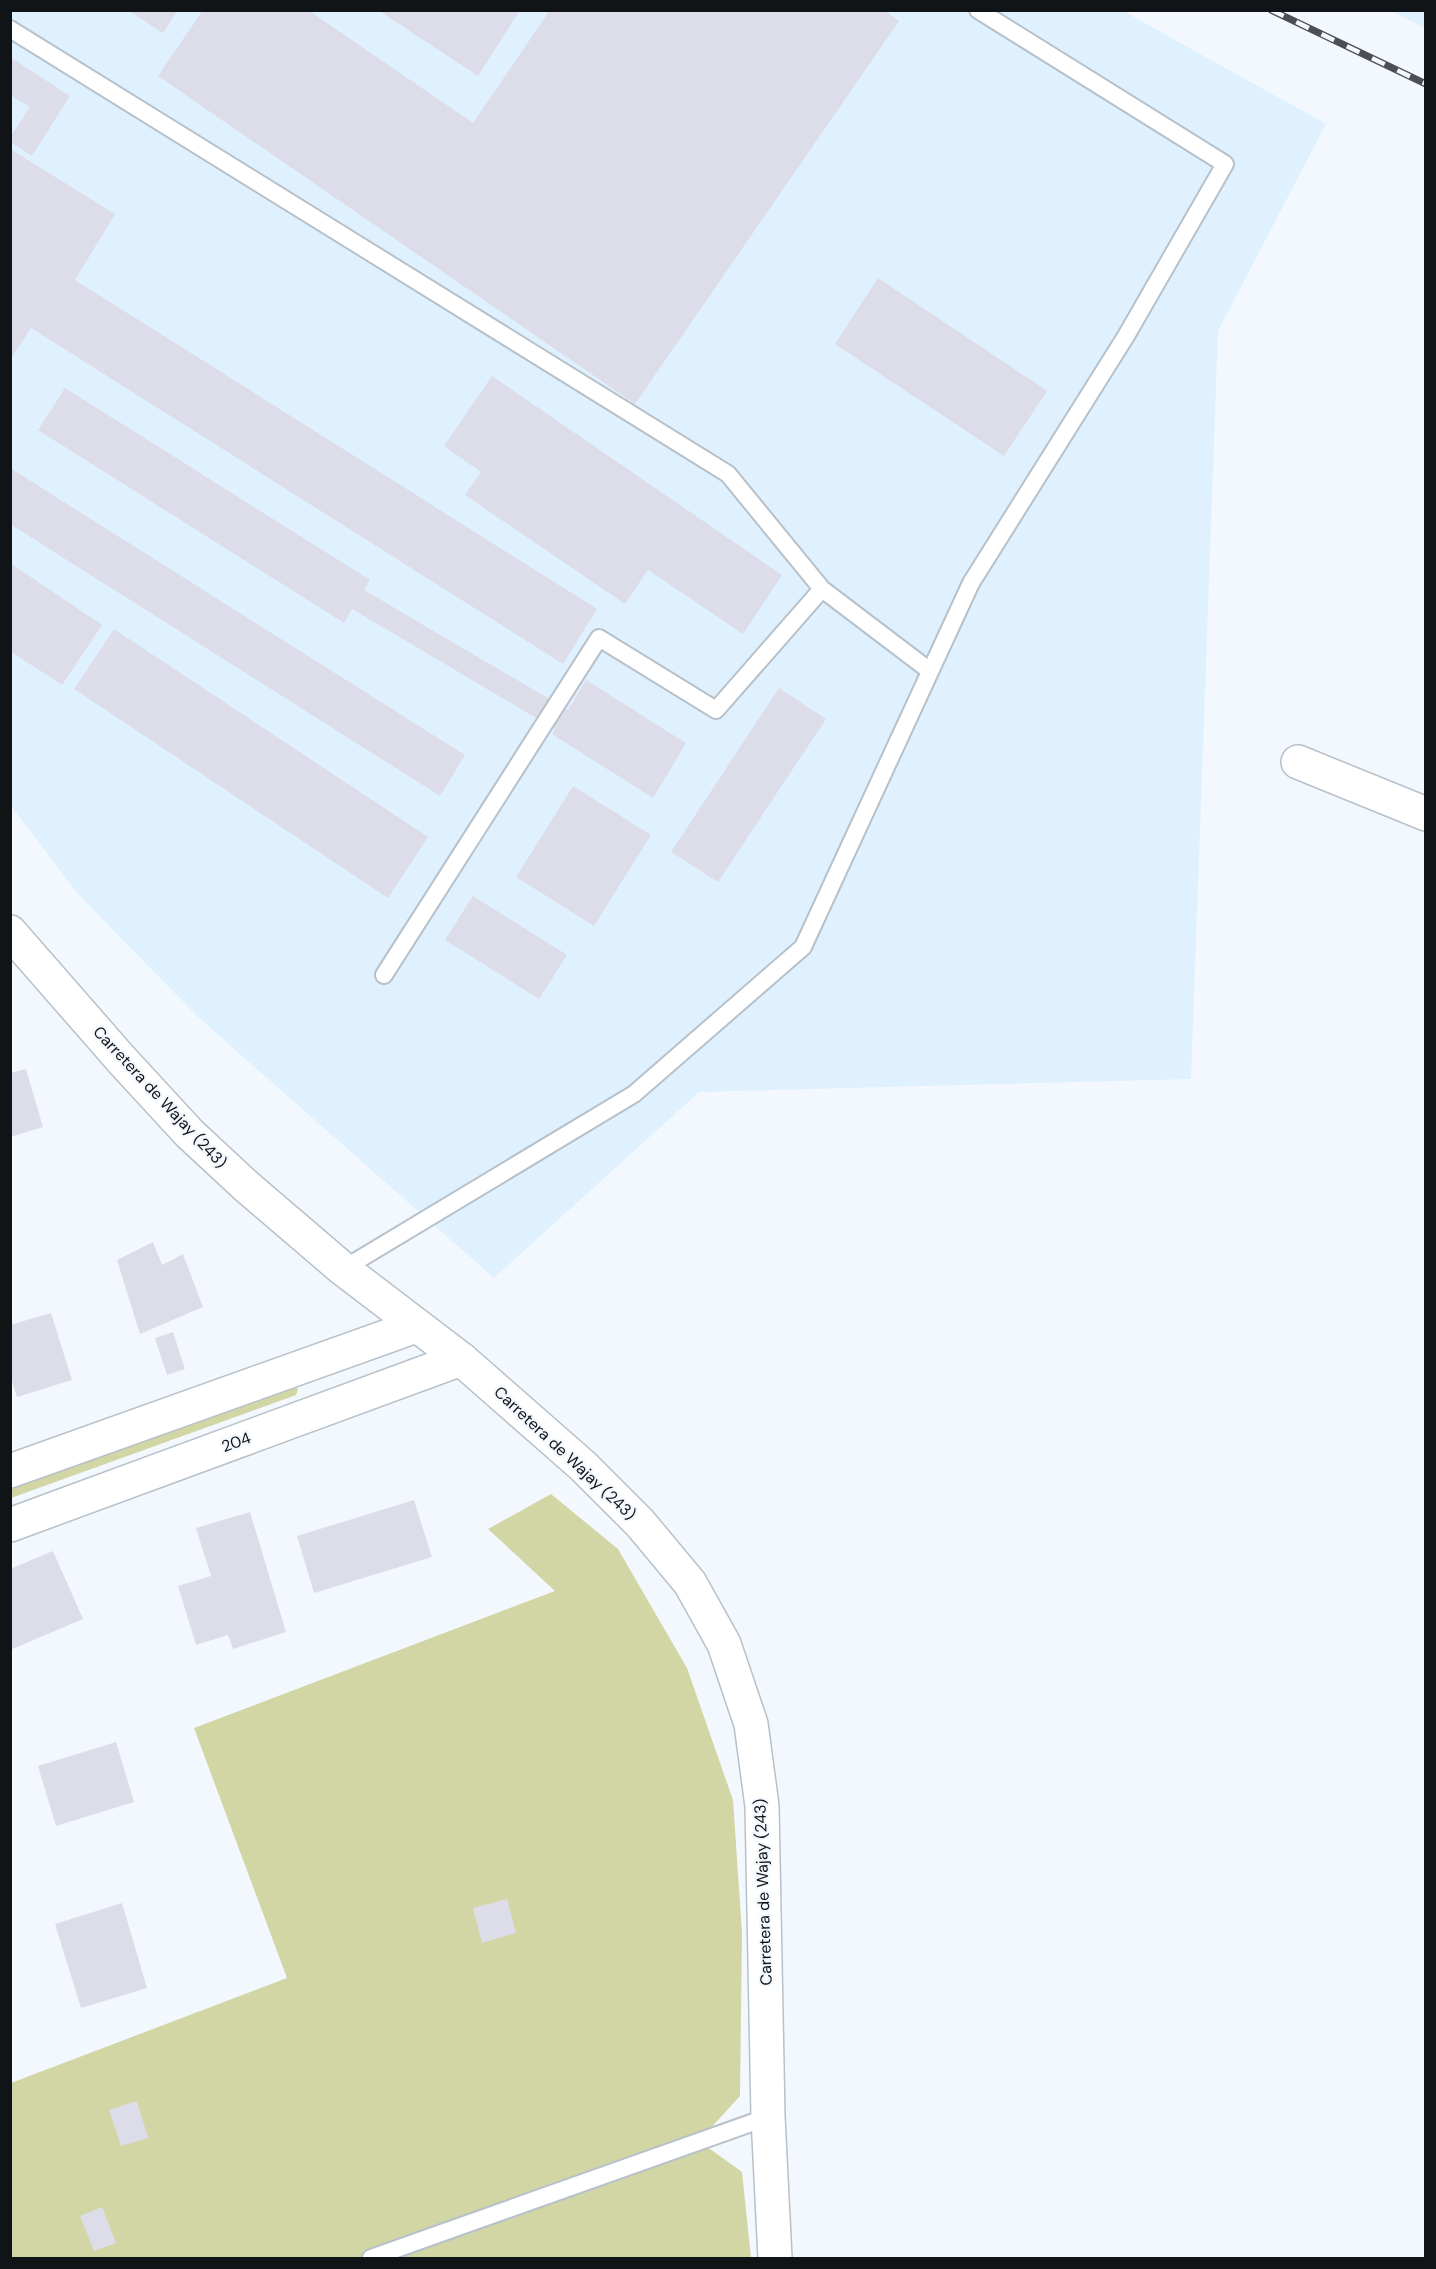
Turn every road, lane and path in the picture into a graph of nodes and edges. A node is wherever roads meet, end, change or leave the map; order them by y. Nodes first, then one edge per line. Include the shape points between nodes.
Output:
1 (978, 10) edge
2 (10, 29) edge
3 (822, 589) junction
4 (930, 671) junction
5 (1298, 762) dead end
6 (1425, 814) edge
7 (10, 932) edge
8 (384, 975) dead end
9 (343, 1269) junction
10 (416, 1326) junction
11 (461, 1359) junction
12 (10, 1471) edge
13 (10, 1525) edge
14 (768, 2117) junction
15 (371, 2259) edge
16 (775, 2259) edge

1 - 4 lane via 1225,164 1126,336 971,583
2 - 3 lane via 728,474
3 - 4 lane
3 - 8 lane via 716,710 599,638
4 - 9 lane via 803,947 634,1094
5 - 6 main road
7 - 9 main road, Carretera de Wajay (243) via 189,1133
9 - 10 main road, Carretera de Wajay (243)
10 - 11 main road, Carretera de Wajay (243)
10 - 12 main road
11 - 13 main road, 204
11 - 14 main road, Carretera de Wajay (243) via 583,1466 640,1523 690,1584 724,1644 751,1724 762,1806
14 - 15 lane
14 - 16 main road, Carretera de Wajay (243)

